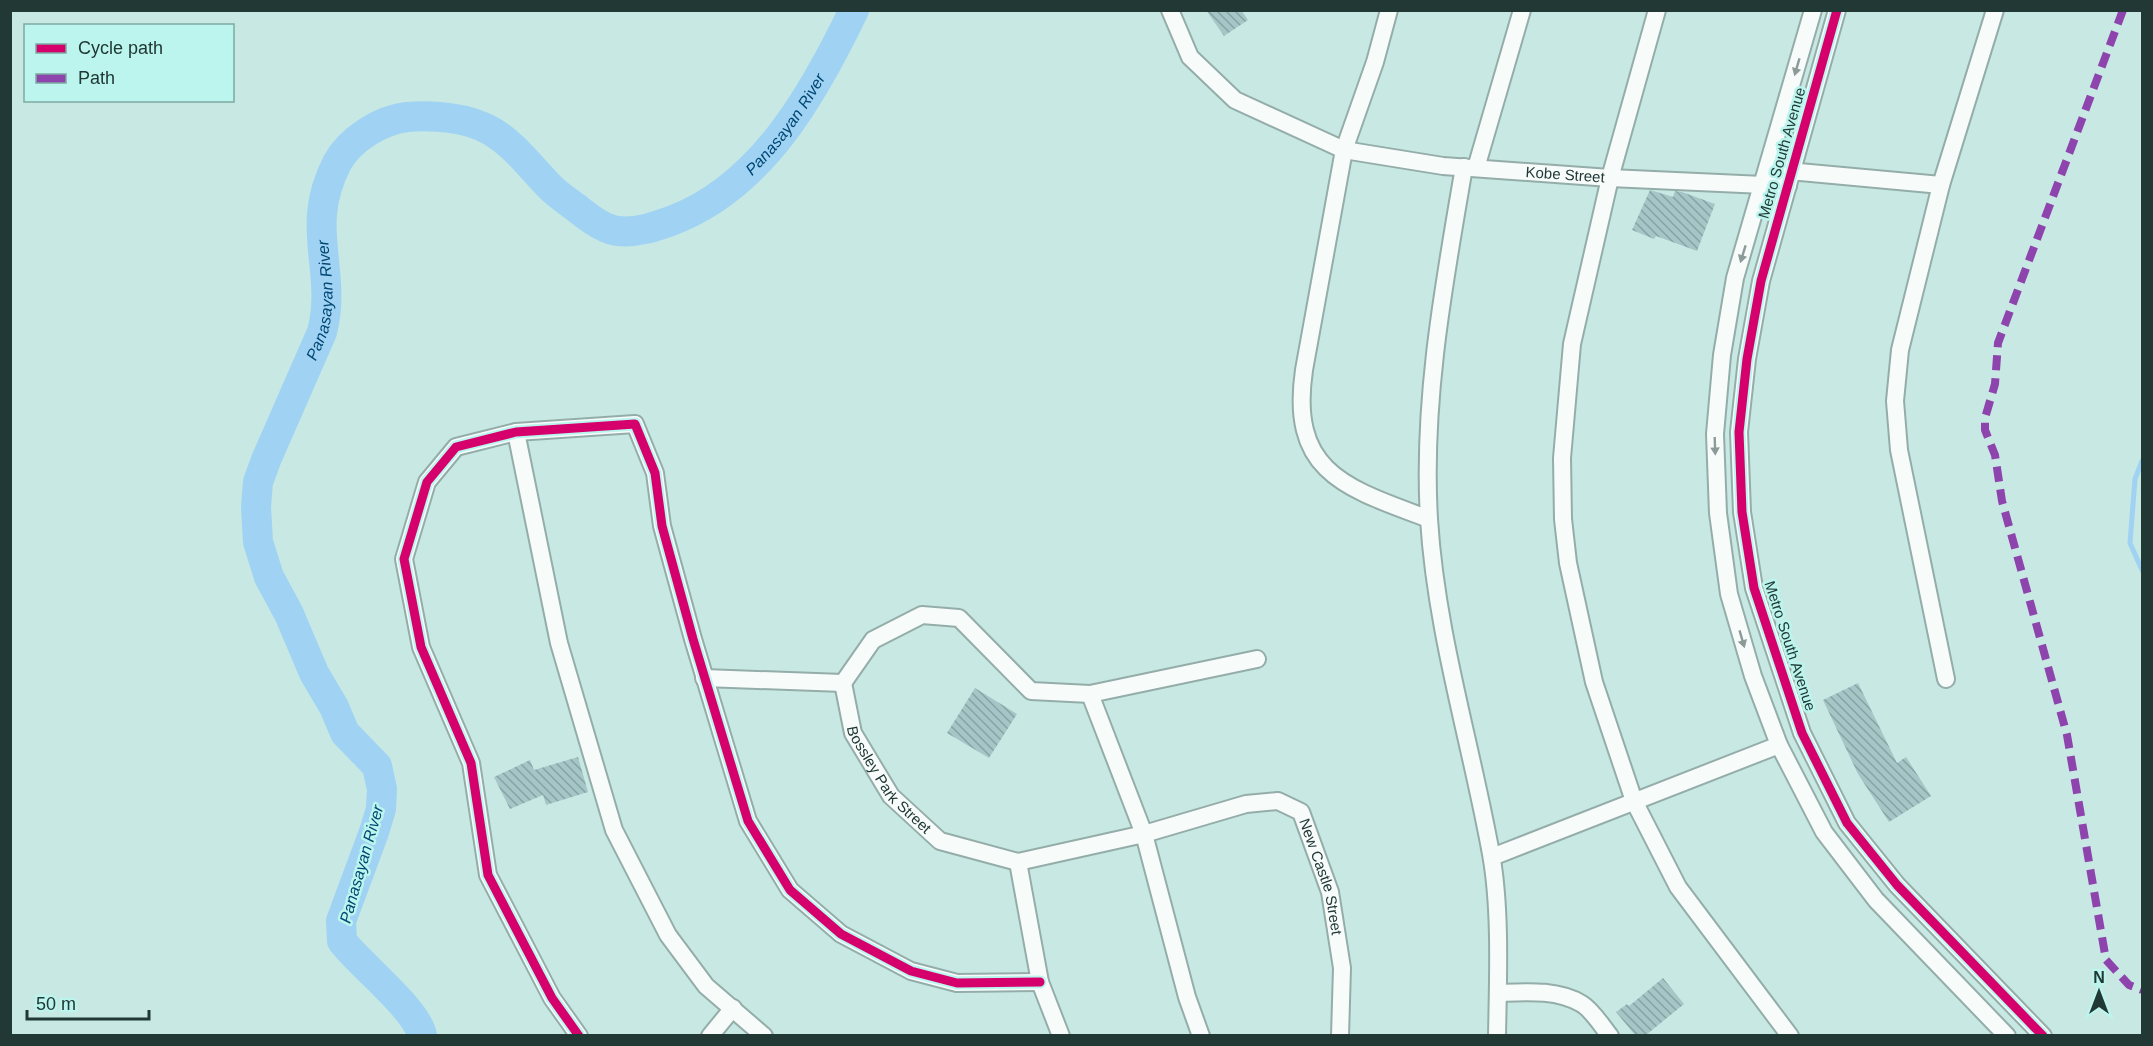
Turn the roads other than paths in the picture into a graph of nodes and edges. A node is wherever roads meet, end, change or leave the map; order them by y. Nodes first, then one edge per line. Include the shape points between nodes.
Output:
1 (1170, 10) edge
2 (1389, 10) edge
3 (1522, 10) edge
4 (1657, 10) edge
5 (1813, 10) edge
6 (1837, 10) edge
7 (1995, 10) edge
8 (1344, 150) junction
9 (1470, 168) junction
10 (1766, 177) junction
11 (1610, 178) junction
12 (1790, 179) junction
13 (1941, 185) junction
14 (516, 432) junction
15 (1429, 519) junction
16 (1257, 659) dead end
17 (704, 678) junction
18 (1946, 679) dead end
19 (843, 683) junction
20 (1090, 694) junction
21 (1779, 745) junction
22 (1634, 801) junction
23 (1144, 834) junction
24 (1492, 857) junction
25 (1018, 862) junction
26 (1040, 982) junction
27 (1498, 993) junction
28 (733, 1008) junction
29 (579, 1035) edge
30 (710, 1035) edge
31 (764, 1035) edge
32 (1061, 1035) edge
33 (1201, 1035) edge
34 (1340, 1035) edge
35 (1497, 1035) edge
36 (1610, 1035) edge
37 (1790, 1035) edge
38 (2007, 1035) edge
39 (2043, 1035) edge

1 - 8 street, Kobe Street via 1190,57 1235,100
2 - 8 street
3 - 9 street
4 - 11 street
5 -> 10 street, Metro South Avenue
6 - 12 street, Metro South Avenue
7 - 13 street
8 - 9 street, Kobe Street via 1404,162
8 - 15 street via 1304,370 1301,422 1308,445 1323,466 1362,493
9 - 11 street, Kobe Street
9 - 15 street via 1436,333 1429,421
10 - 11 street, Kobe Street
10 - 12 street, Kobe Street
10 -> 21 street, Metro South Avenue via 1736,278 1722,355 1715,434 1718,513 1729,594
11 - 22 street via 1572,344 1562,458 1563,519 1568,563 1594,682
12 - 13 street, Kobe Street
12 - 39 street, Metro South Avenue via 1761,281 1739,432 1742,512 1754,588 1802,733 1847,823 1897,885
13 - 18 street via 1900,350 1895,401 1899,450
14 - 17 street via 635,424 655,473 662,526
14 - 28 street via 559,643 614,830 668,935 706,986
14 - 29 street via 456,447 427,482 404,559 421,646 471,763 488,875 552,998
15 - 24 street via 1442,620
16 - 20 street
17 - 19 street
17 - 26 street via 748,821 790,890 841,933 911,970 957,983
19 - 20 street via 873,640 922,615 959,618 1031,691
19 - 25 street, Bossley Park Street via 853,733 891,796 940,841
20 - 23 street
21 - 22 street
21 - 38 street, Metro South Avenue via 1824,832 1876,900
22 - 24 street
22 - 37 street via 1677,887
23 - 25 street, Bossley Park Street
23 - 33 street via 1187,997
23 - 34 street, New Castle Street via 1245,804 1278,801 1301,812 1330,892 1342,968
24 - 27 street
25 - 26 street
26 - 32 street
27 - 35 street
27 - 36 street via 1562,996 1583,1004
28 - 30 street
28 - 31 street

